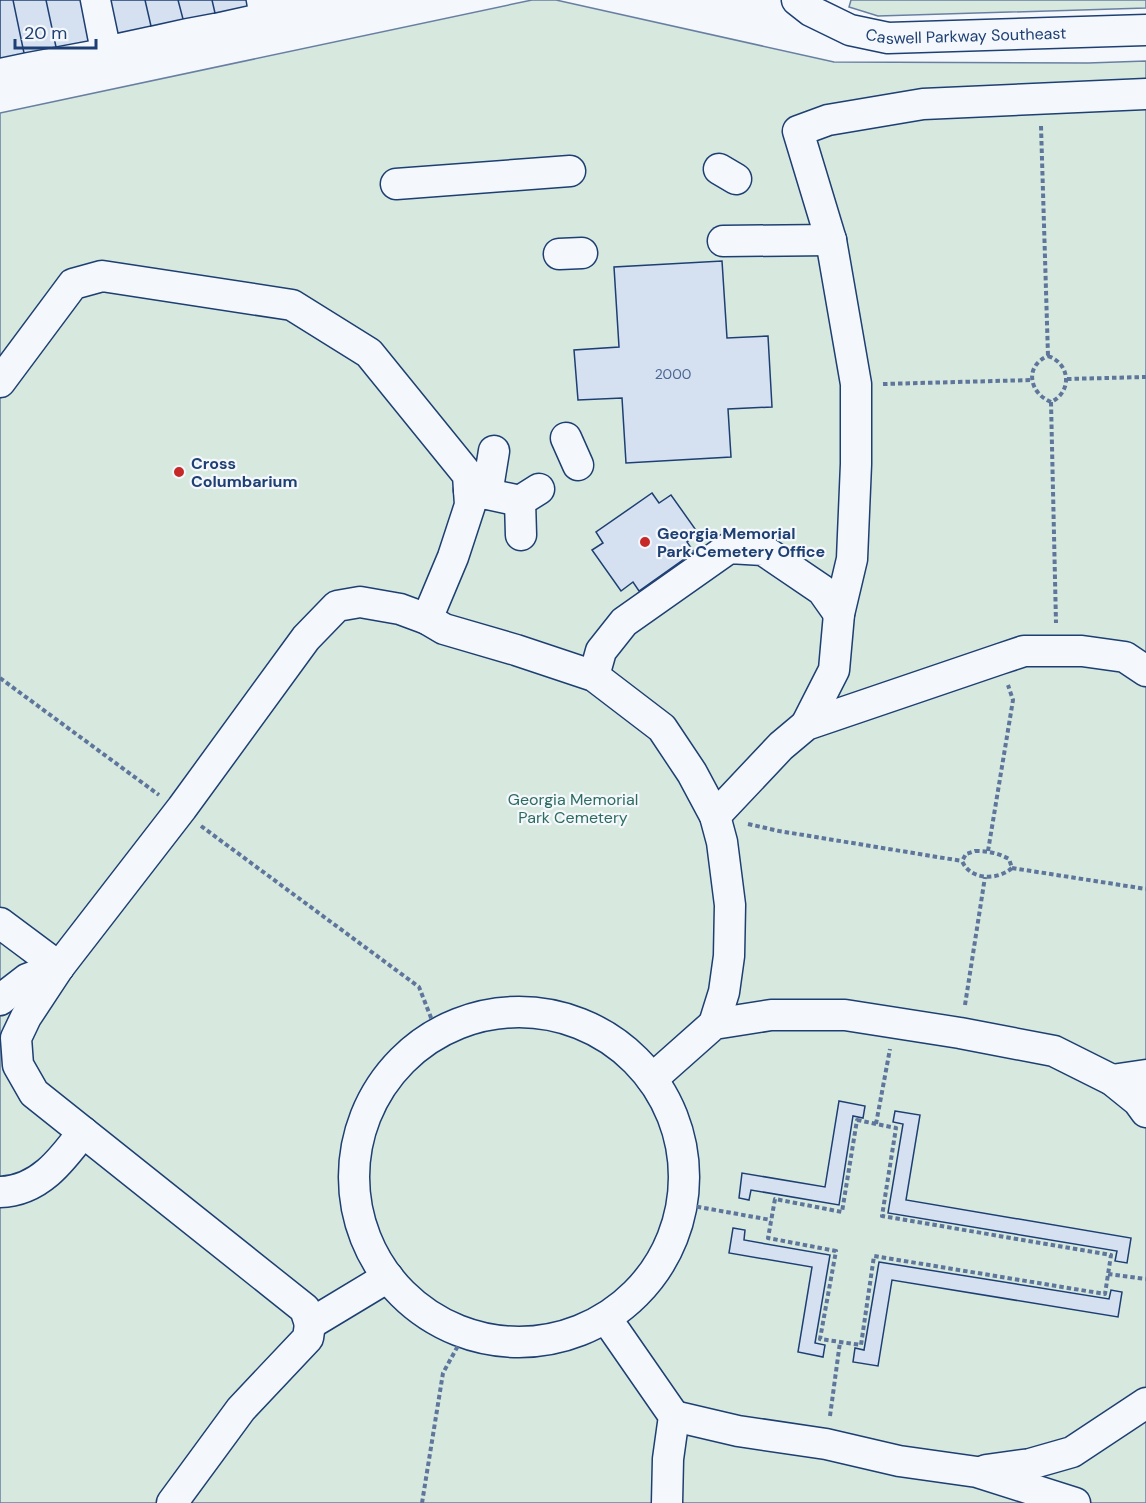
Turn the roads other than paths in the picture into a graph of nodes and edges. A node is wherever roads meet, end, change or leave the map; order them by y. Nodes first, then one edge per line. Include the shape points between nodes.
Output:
1 (797, 0) edge
2 (1146, 30) edge
3 (1146, 93) edge
4 (570, 171) dead end
5 (396, 184) dead end
6 (733, 233) dead end
7 (831, 240) junction
8 (0, 382) edge
9 (566, 438) dead end
10 (494, 451) dead end
11 (578, 465) dead end
12 (478, 492) junction
13 (521, 535) dead end
14 (839, 614) junction
15 (427, 619) junction
16 (526, 628) dead end
17 (538, 657) junction
18 (1146, 671) edge
19 (594, 676) junction
20 (806, 725) junction
21 (715, 816) junction
22 (0, 922) edge
23 (59, 967) junction
24 (0, 1000) edge
25 (714, 1024) junction
26 (1146, 1075) edge
27 (652, 1079) junction
28 (1112, 1080) junction
29 (1146, 1112) edge
30 (83, 1132) junction
31 (0, 1192) edge
32 (388, 1276) junction
33 (606, 1318) junction
34 (310, 1324) junction
35 (1146, 1403) edge
36 (674, 1416) junction
37 (977, 1472) junction
38 (172, 1503) edge
39 (667, 1503) edge
40 (1075, 1503) edge

1 - 2 street, Caswell Parkway Southeast via 850,30 888,38
3 - 7 street via 923,104 828,120 798,131
4 - 5 street
6 - 7 street
7 - 14 street via 856,384 852,559
8 - 12 street via 74,284 102,276 292,305 401,374
9 - 11 street
10 - 12 street
12 - 13 street via 530,495
12 - 15 street
14 - 19 street via 822,590 763,550 729,548 624,622 601,651
14 - 20 street via 834,670
15 - 17 street via 444,629
15 - 23 street via 400,609 360,602 337,606 306,638
16 - 17 street
17 - 19 street
18 - 20 street via 1125,657 1082,651 1024,651
19 - 21 street via 662,728
20 - 21 street
21 - 25 street via 730,905 729,956
22 - 23 street
23 - 24 street via 27,980
23 - 30 street via 16,1038 18,1065 34,1092
25 - 27 street
25 - 28 street via 771,1015 845,1015 895,1022 1054,1051
26 - 28 street
27 - 32 street via 615,1042 568,1019 543,1013 517,1011 466,1020 420,1044 383,1081 367,1112 355,1154 354,1188 363,1231
27 - 33 street via 666,1100 682,1147 685,1172 679,1221 659,1266 644,1286
28 - 29 street
30 - 31 street via 60,1163 43,1176 23,1188
30 - 34 street via 305,1309
32 - 33 street via 404,1295 443,1323 489,1339 537,1341 569,1334
32 - 34 street
33 - 36 street
34 - 38 street via 308,1338 241,1409
35 - 37 street via 1072,1452 1030,1464
36 - 37 street via 899,1461
36 - 39 street
37 - 40 street

